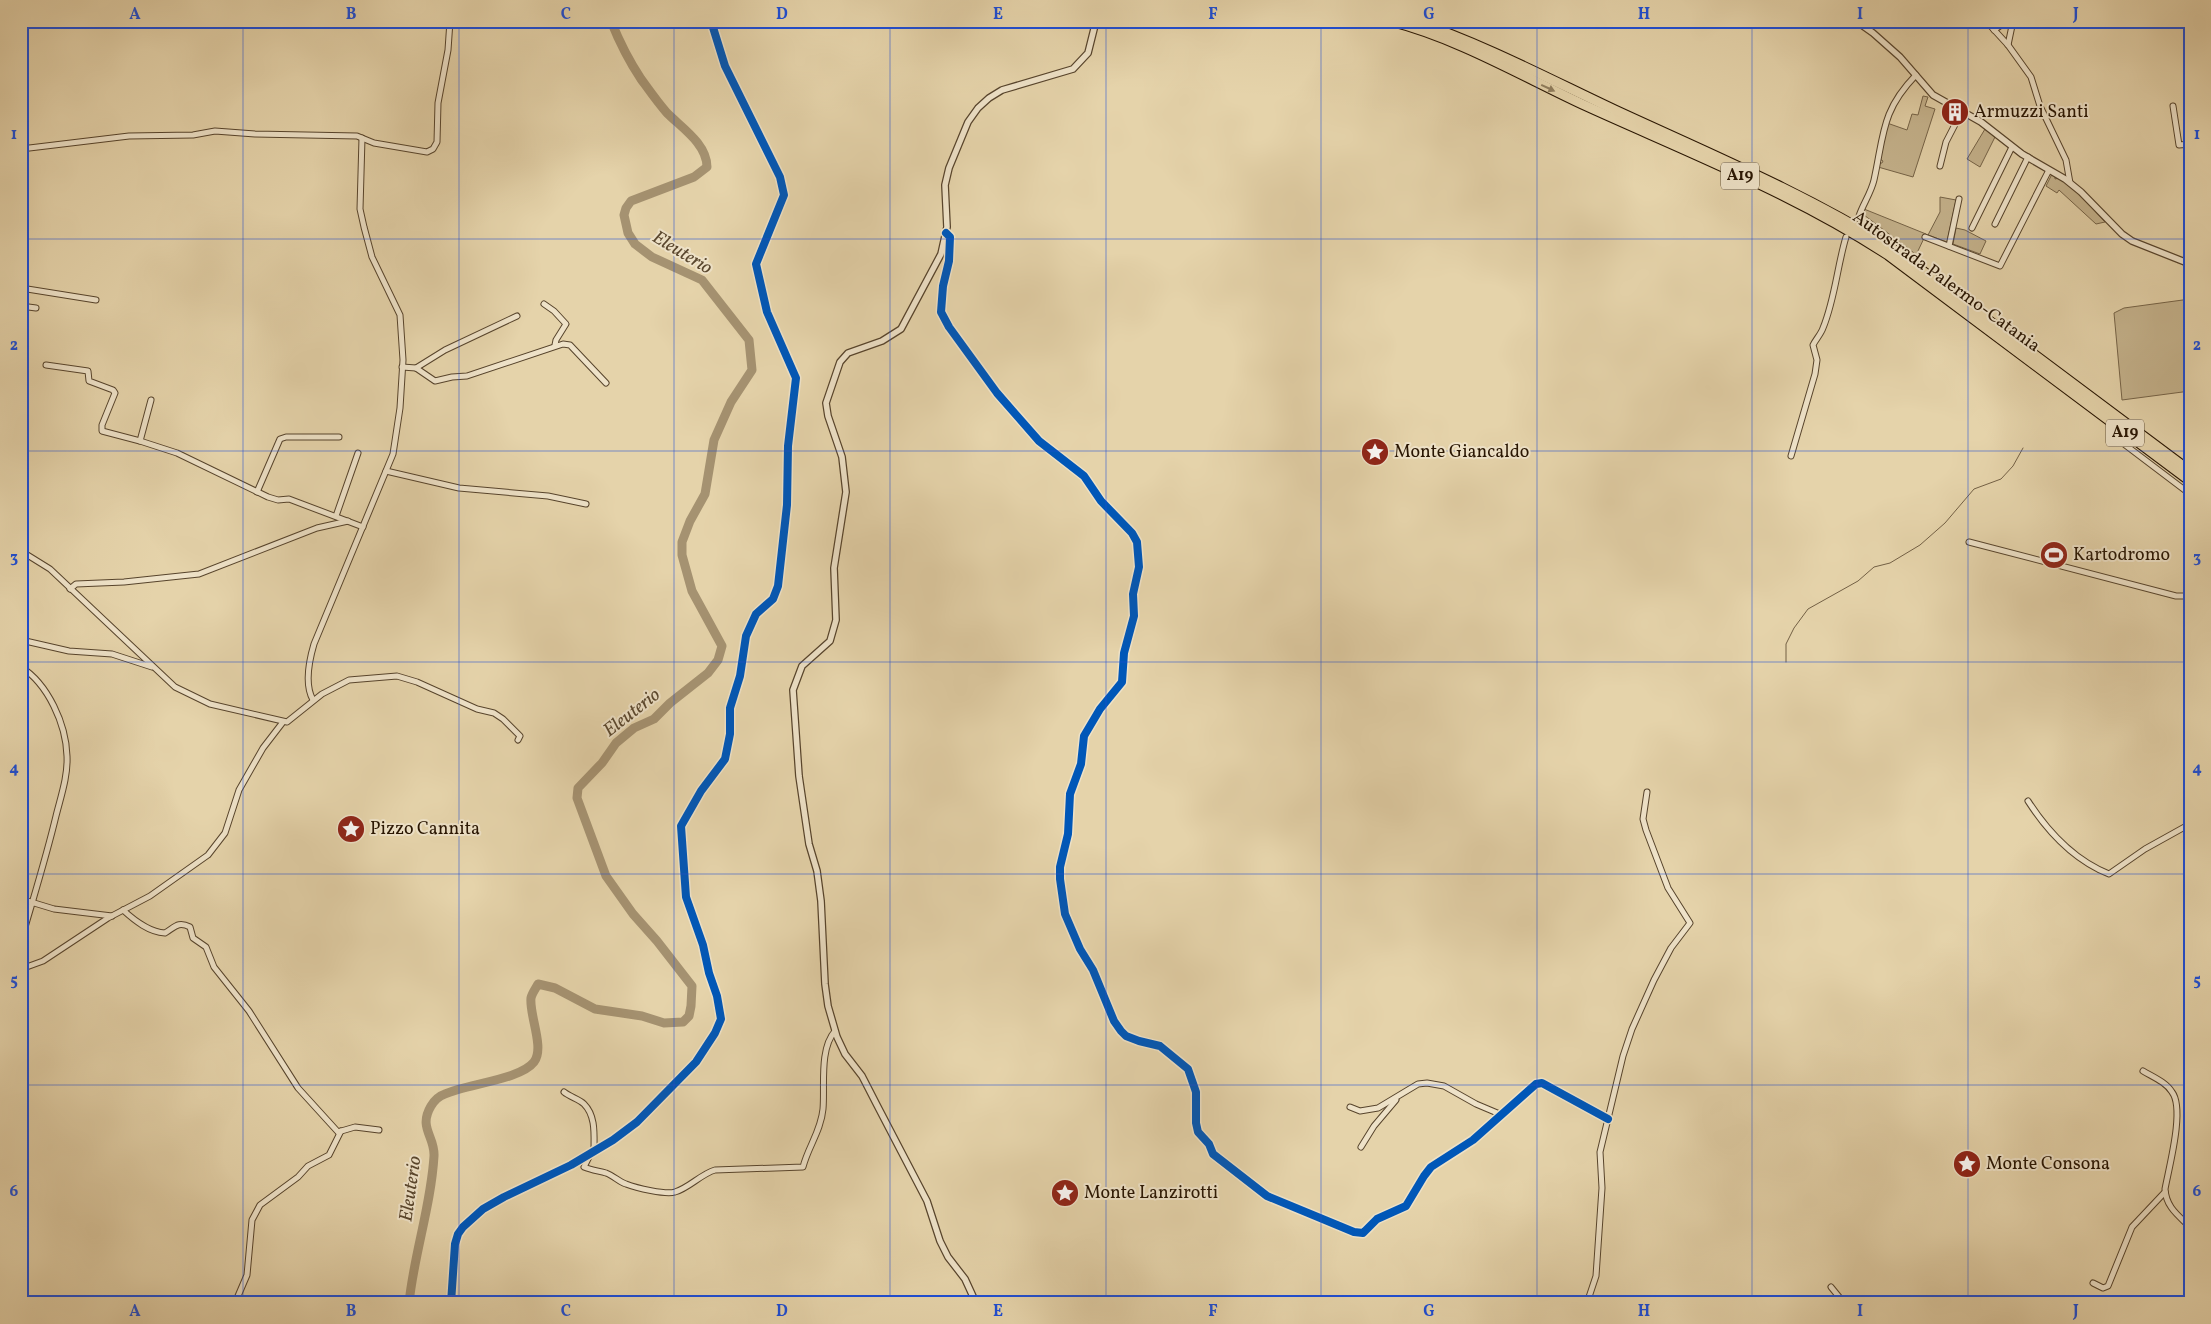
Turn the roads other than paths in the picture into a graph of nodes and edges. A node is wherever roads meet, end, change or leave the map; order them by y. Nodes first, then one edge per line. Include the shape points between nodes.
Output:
1 (450, 21) edge
2 (712, 21) edge
3 (1096, 21) edge
4 (1390, 21) edge
5 (1414, 21) edge
6 (1856, 21) edge
7 (1986, 21) edge
8 (2005, 22) edge
9 (2012, 24) edge
10 (1994, 30) junction
11 (2008, 45) junction
12 (1916, 75) junction
13 (2173, 106) dead end
14 (1962, 111) junction
15 (362, 138) junction
16 (2190, 144) edge
17 (2012, 146) junction
18 (21, 149) edge
19 (2028, 158) junction
20 (1940, 166) dead end
21 (2049, 170) junction
22 (2070, 183) junction
23 (1959, 199) dead end
24 (2188, 201) dead end
25 (1859, 216) dead end
26 (2190, 222) edge
27 (1995, 224) dead end
28 (1972, 228) dead end
29 (946, 233) junction
30 (1846, 237) dead end
31 (1925, 237) dead end
32 (1949, 246) junction
33 (2190, 264) edge
34 (21, 288) edge
35 (96, 300) dead end
36 (544, 304) dead end
37 (21, 306) edge
38 (36, 308) dead end
39 (517, 316) dead end
40 (555, 345) junction
41 (46, 365) dead end
42 (402, 367) junction
43 (416, 368) junction
44 (606, 383) dead end
45 (151, 400) dead end
46 (339, 437) dead end
47 (140, 441) junction
48 (2120, 441) dead end
49 (358, 453) dead end
50 (1791, 456) dead end
51 (386, 471) junction
52 (2190, 471) edge
53 (2190, 481) edge
54 (257, 492) junction
55 (2190, 494) edge
56 (586, 504) dead end
57 (336, 516) junction
58 (348, 521) junction
59 (363, 527) junction
60 (1969, 542) dead end
61 (21, 551) edge
62 (70, 589) junction
63 (2190, 596) edge
64 (21, 640) edge
65 (21, 667) edge
66 (154, 667) junction
67 (314, 700) junction
68 (283, 722) junction
69 (518, 740) dead end
70 (1647, 792) dead end
71 (2028, 801) dead end
72 (2190, 824) edge
73 (21, 899) edge
74 (32, 903) junction
75 (123, 910) junction
76 (112, 916) junction
77 (21, 941) edge
78 (21, 969) edge
79 (836, 1031) junction
80 (2143, 1071) dead end
81 (564, 1092) dead end
82 (1398, 1097) junction
83 (1350, 1107) dead end
84 (1502, 1115) junction
85 (1608, 1118) junction
86 (379, 1130) dead end
87 (341, 1131) junction
88 (1361, 1147) dead end
89 (592, 1151) junction
90 (2165, 1192) junction
91 (2190, 1227) edge
92 (2093, 1283) dead end
93 (1830, 1287) dead end
94 (1587, 1300) edge
95 (235, 1303) edge
96 (451, 1303) edge
97 (976, 1303) edge
98 (1613, 1303) edge
99 (1844, 1303) edge

1 - 15 street via 433,149 427,152 400,148
2 - 89 street via 725,66 780,177 784,195 756,264 768,312 796,378 788,446 787,505 778,586 773,599 756,614 746,636 740,676 730,708 730,734 725,759 681,826 686,897 703,945 721,1018 715,1034 696,1062 649,1111 613,1140
3 - 29 street via 1088,53 1073,69 1002,90 978,108 968,122 945,185
4 -> 53 highway, Autostrada Palermo-Catania / A19 via 1463,48 1846,228
5 - 52 highway, Autostrada Palermo-Catania / A19 via 1500,56 1848,221 1892,248
6 - 12 street via 1900,57
7 - 10 street
8 - 9 street
8 - 10 street
9 - 11 street
10 - 11 street
11 - 22 street via 2031,77 2040,106 2066,160
12 - 14 street via 1933,95
12 - 25 street via 1897,96 1887,116 1873,183
13 - 16 street via 2179,145
14 - 17 street
14 - 20 street via 1946,142
15 - 18 street via 214,131 193,135 129,136
15 - 42 street via 360,209 372,257 400,315
17 - 19 street
17 - 28 street
19 - 21 street
19 - 27 street
21 - 22 street
21 - 32 street via 2000,266
22 - 33 street via 2132,241
23 - 32 street
24 - 26 street
29 - 79 street via 941,254 901,329 882,341 848,353 840,362 826,403 842,457 846,492 834,568 836,620 830,641 802,666 793,690 793,705 801,795 821,900 825,984
29 - 84 street via 950,237 950,248 941,312 949,327 997,393 1039,441 1084,476 1137,542 1139,566 1133,594 1134,616 1124,653 1122,682 1084,736 1081,764 1070,794 1068,834 1060,867 1065,914 1121,1032 1160,1046 1188,1069 1196,1092 1198,1132 1213,1154 1267,1196 1354,1232 1363,1233 1377,1219 1406,1206 1431,1168 1473,1140
30 - 50 street via 1828,314 1813,345 1815,374
31 - 32 street
34 - 35 street
36 - 40 street via 566,324
37 - 38 street
39 - 43 street via 445,350
40 - 43 street via 467,376 452,376 440,381
40 - 44 street via 570,345
41 - 47 street via 85,370 89,380 113,390 115,393 102,431
42 - 43 street
42 - 51 street via 396,437
45 - 47 street
46 - 54 street via 280,439
47 - 54 street via 177,453
48 - 55 street
49 - 57 street
51 - 56 street via 460,488 548,496
51 - 59 street
54 - 57 street via 278,500 289,498
57 - 58 street
58 - 59 street
58 - 62 street via 317,528 199,574 76,584
59 - 67 street via 310,658 308,684
60 - 63 street via 2176,596
61 - 62 street via 50,569
62 - 66 street
64 - 66 street via 69,651 112,654
65 - 74 street via 31,673 44,689 61,724 67,756 65,780
66 - 68 street via 175,687 198,699
67 - 68 street via 293,718
67 - 69 street via 349,680 404,677 477,709 494,713 520,736
68 - 75 street via 263,748 239,790 225,832 208,855 150,896
70 - 85 street via 1643,819 1646,830 1668,888 1690,923 1671,948 1643,1003 1623,1056
71 - 72 street via 2040,820 2074,855 2109,874
73 - 74 street
74 - 76 street
74 - 77 street
75 - 76 street
75 - 87 street via 160,933 182,923 190,927 193,938 206,946 214,967 250,1011 298,1088 338,1132
76 - 78 street via 43,961
79 - 89 street via 831,1036 824,1063 820,1126 807,1150 803,1167 715,1170 670,1193 625,1184 606,1173 584,1167
79 - 97 street via 845,1054 862,1076 927,1201 935,1230 948,1257 965,1279
80 - 90 street via 2171,1090 2177,1103
81 - 89 street via 584,1104 591,1115 594,1123
82 - 83 street via 1367,1112
82 - 84 street via 1418,1084 1427,1083 1444,1086
82 - 88 street
84 - 85 street via 1542,1082
85 - 94 street via 1600,1152 1602,1188 1596,1276
86 - 87 street via 355,1126
87 - 95 street via 329,1155 308,1166 260,1205 252,1220 247,1275
89 - 96 street via 572,1165 483,1209 462,1227 455,1244
90 - 91 street via 2170,1207
90 - 92 street via 2132,1227 2108,1286 2103,1288
93 - 99 street
94 - 98 street

